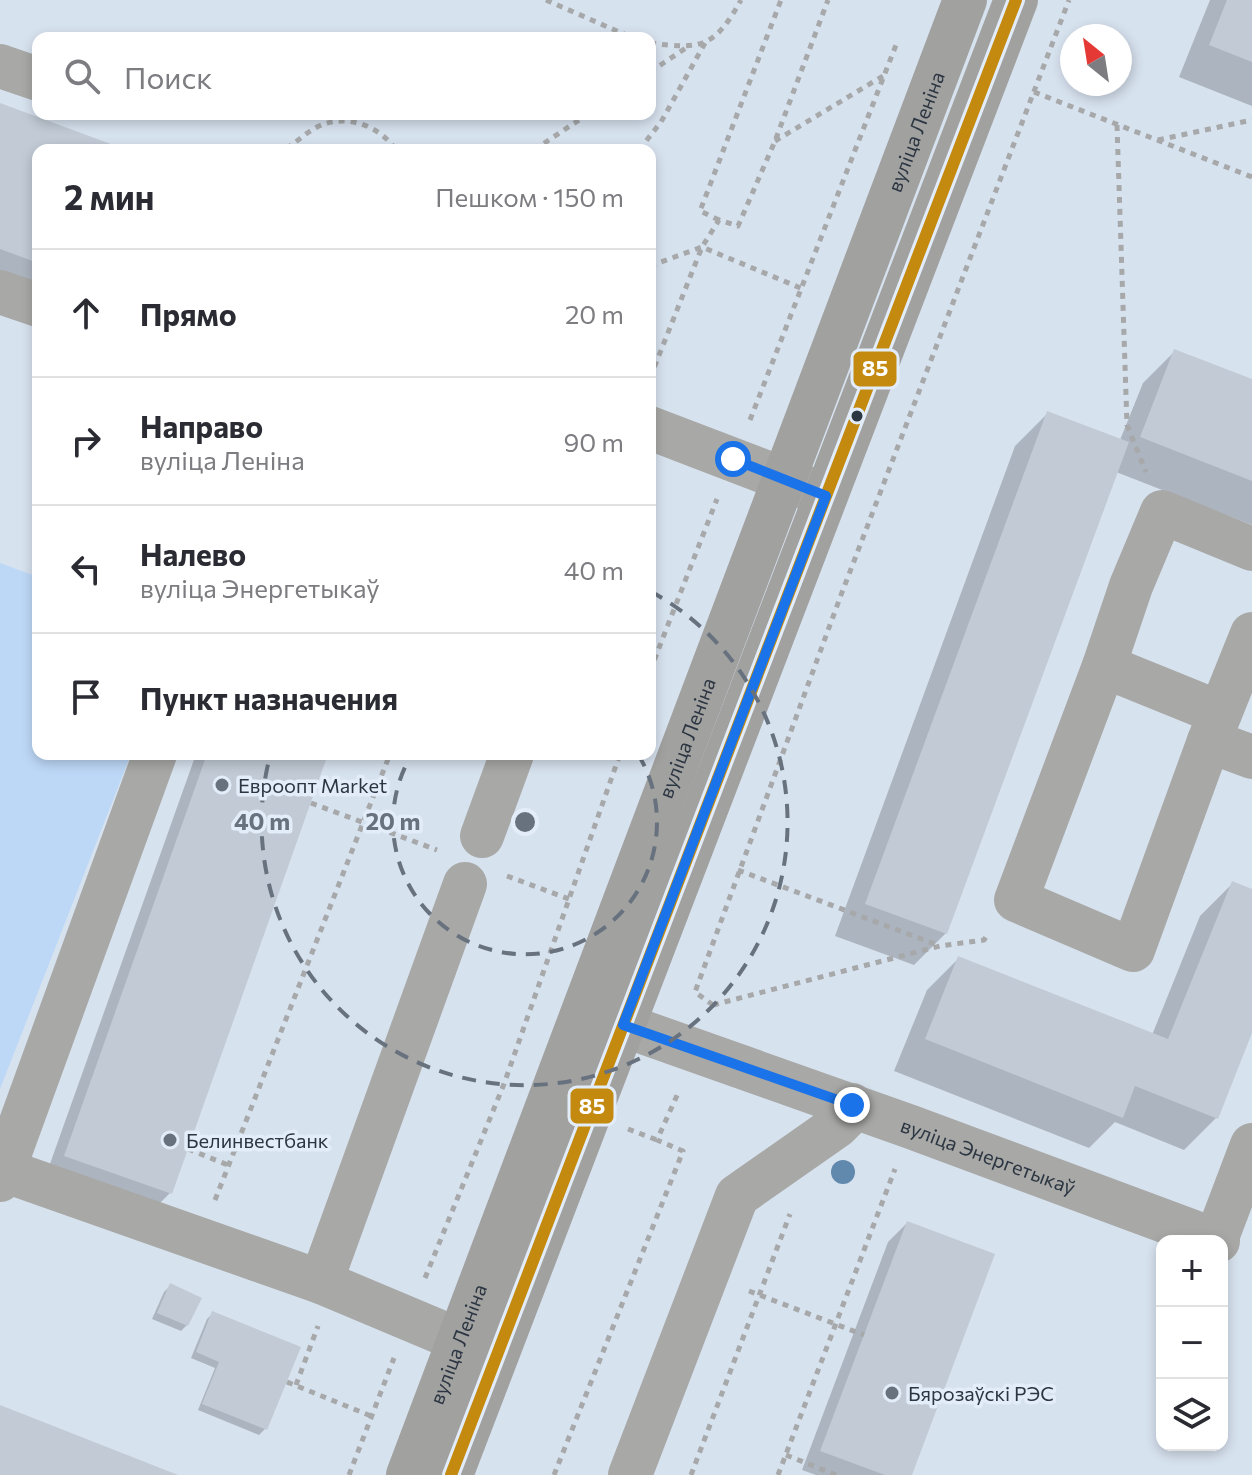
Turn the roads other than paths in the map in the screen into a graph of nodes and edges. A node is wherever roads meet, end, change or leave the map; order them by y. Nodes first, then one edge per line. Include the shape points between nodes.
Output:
1 (965, 0) edge
2 (1016, 0) edge
3 (0, 66) edge
4 (32, 77) edge
5 (0, 292) edge
6 (32, 303) edge
7 (656, 430) edge
8 (784, 478) junction
9 (826, 496) junction
10 (1252, 549) edge
11 (1252, 634) edge
12 (1104, 666) junction
13 (1214, 727) junction
14 (1252, 757) edge
15 (153, 760) edge
16 (510, 760) edge
17 (482, 836) dead end
18 (465, 884) dead end
19 (603, 1018) junction
20 (852, 1105) junction
21 (1252, 1145) edge
22 (1, 1173) edge
23 (1203, 1235) edge
24 (1221, 1235) edge
25 (1228, 1244) edge
26 (1252, 1253) edge
27 (327, 1285) junction
28 (478, 1348) junction
29 (408, 1475) edge
30 (451, 1475) edge
31 (630, 1475) edge

1 - 8 main road, вуліца Леніна
2 - 9 main road, вуліца Леніна
3 - 4 street
5 - 6 street
7 - 8 street
8 - 9 street
8 - 19 main road, вуліца Леніна
9 - 19 main road, вуліца Леніна
10 - 12 street via 1162,512
11 - 13 street
12 - 13 street
12 - 13 street via 1016,900 1133,950
13 - 14 street
15 - 22 street
16 - 17 street
18 - 27 street
19 - 20 street, вуліца Энергетыкаў
19 - 28 main road, вуліца Леніна
20 - 23 street, вуліца Энергетыкаў
20 - 31 street via 837,1126 737,1196
21 - 24 street
22 - 27 street
25 - 26 street, вуліца Энергетыкаў
27 - 28 street
28 - 29 main road, вуліца Леніна
28 - 30 main road, вуліца Леніна

